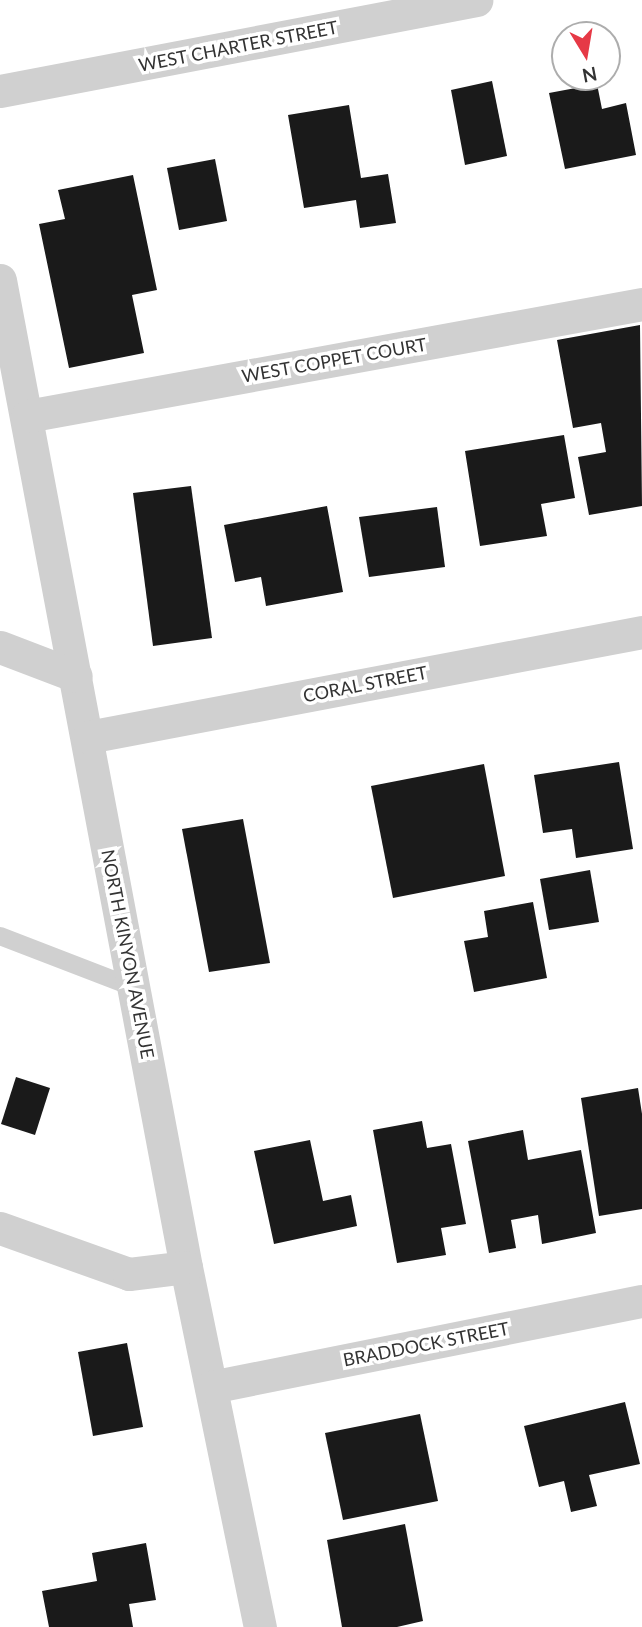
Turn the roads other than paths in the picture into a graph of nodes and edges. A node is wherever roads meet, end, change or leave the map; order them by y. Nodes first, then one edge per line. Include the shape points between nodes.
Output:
1 (476, 0) edge
2 (0, 91) edge
3 (0, 281) edge
4 (642, 304) edge
5 (27, 416) junction
6 (642, 632) edge
7 (0, 647) edge
8 (76, 676) junction
9 (88, 737) junction
10 (0, 936) edge
11 (135, 988) junction
12 (0, 1228) edge
13 (187, 1267) junction
14 (642, 1301) edge
15 (211, 1387) junction
16 (260, 1627) edge

1 - 2 street, WEST CHARTER STREET
3 - 5 street, NORTH KINYON AVENUE
4 - 5 street, WEST COPPET COURT
5 - 8 street, NORTH KINYON AVENUE
6 - 9 street, CORAL STREET
7 - 8 street
8 - 9 street, NORTH KINYON AVENUE
9 - 11 street, NORTH KINYON AVENUE
10 - 11 lane
11 - 13 street, NORTH KINYON AVENUE
12 - 13 street via 129,1274
13 - 15 street, NORTH KINYON AVENUE
14 - 15 street, BRADDOCK STREET
15 - 16 street, NORTH KINYON AVENUE

